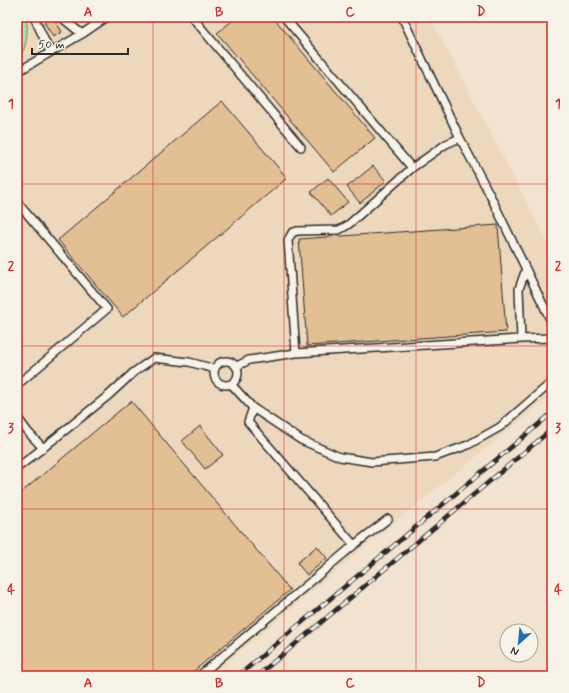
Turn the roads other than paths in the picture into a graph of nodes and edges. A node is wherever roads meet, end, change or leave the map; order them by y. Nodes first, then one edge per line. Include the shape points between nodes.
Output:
1 (34, 17) edge
2 (61, 17) edge
3 (107, 17) edge
4 (192, 17) edge
5 (284, 17) edge
6 (402, 17) edge
7 (82, 34) junction
8 (50, 52) junction
9 (17, 72) edge
10 (460, 138) junction
11 (301, 147) dead end
12 (412, 168) junction
13 (17, 202) edge
14 (526, 269) junction
15 (552, 323) edge
16 (552, 338) edge
17 (521, 339) junction
18 (296, 353) junction
19 (237, 366) junction
20 (214, 369) junction
21 (552, 382) edge
22 (17, 384) edge
23 (231, 384) junction
24 (252, 408) junction
25 (17, 418) edge
26 (44, 448) junction
27 (17, 468) edge
28 (388, 519) dead end
29 (354, 545) junction
30 (199, 676) edge

1 - 8 lane
2 - 7 lane
3 - 7 lane
4 - 11 lane
5 - 12 lane
6 - 10 lane
7 - 8 lane
8 - 9 lane
10 - 12 lane via 446,144
10 - 14 lane
12 - 18 lane via 340,230 292,233 288,240
13 - 22 lane via 107,309
14 - 15 lane
14 - 17 lane via 519,289
16 - 17 lane
17 - 18 lane
18 - 19 lane via 249,360
19 - 20 lane via 232,361 225,360 218,363
19 - 23 lane via 237,379
20 - 23 lane via 214,376 218,382 224,385
20 - 26 lane via 189,362 154,358
21 - 24 lane via 500,427 468,445 435,457 372,462 340,457 301,440
23 - 24 lane
24 - 29 lane via 248,422
25 - 26 lane
26 - 27 lane
28 - 29 lane
29 - 30 lane

